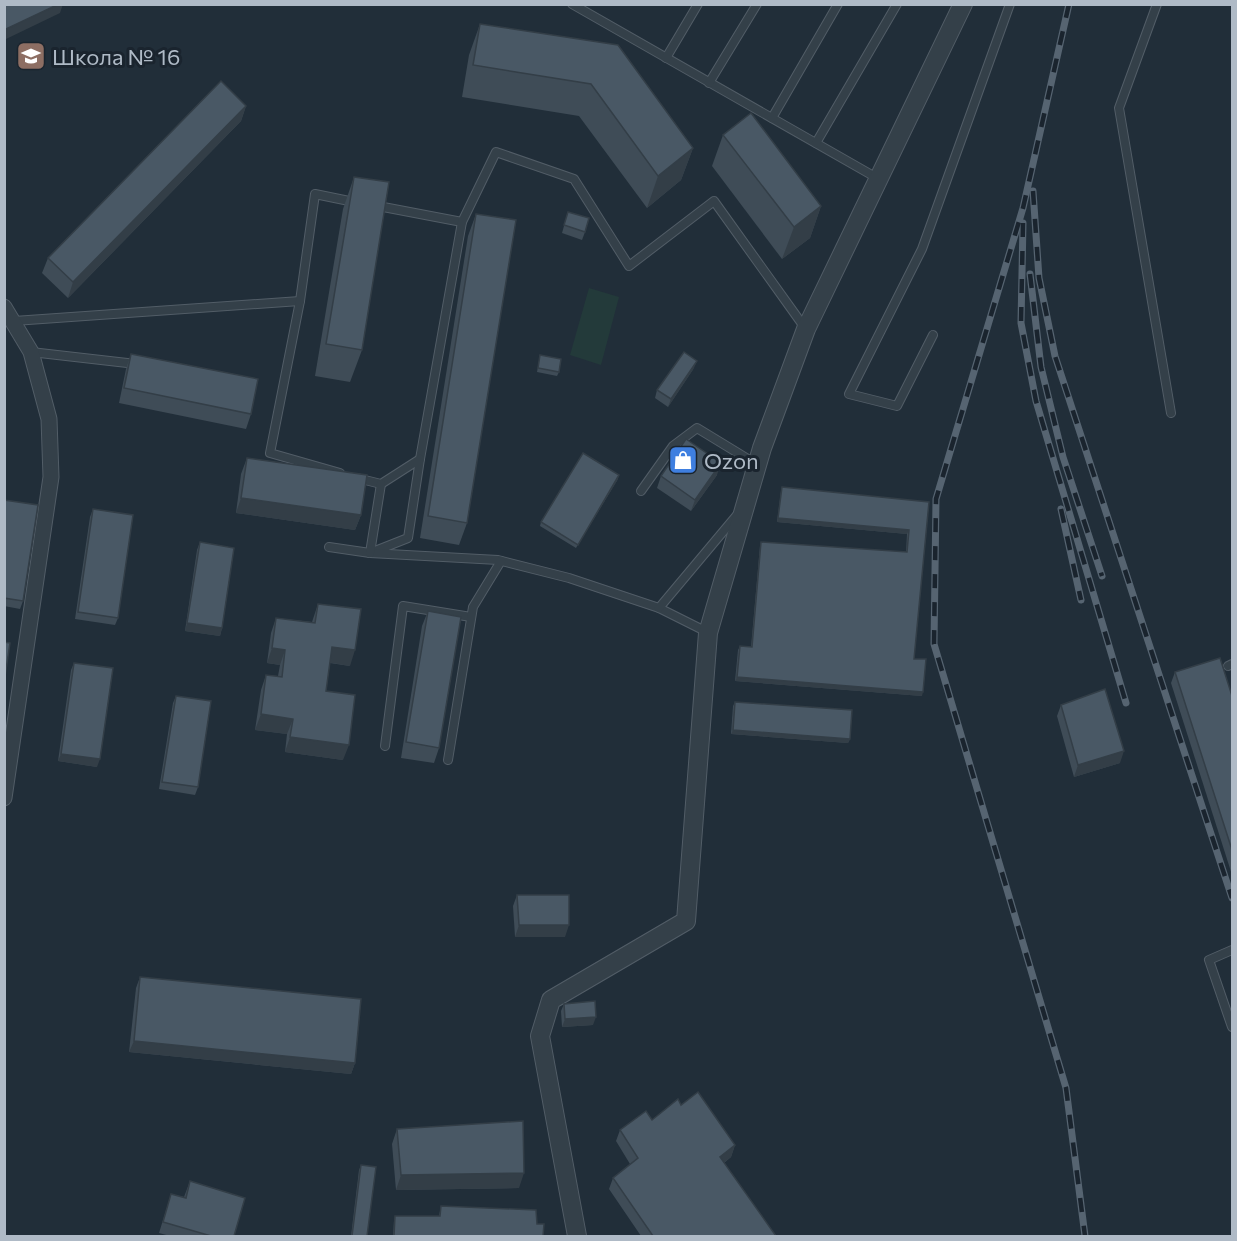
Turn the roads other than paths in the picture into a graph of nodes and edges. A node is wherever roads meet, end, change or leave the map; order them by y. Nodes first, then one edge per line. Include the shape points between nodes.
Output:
1 (572, 4) edge
2 (698, 4) edge
3 (757, 4) edge
4 (838, 4) edge
5 (897, 4) edge
6 (963, 4) edge
7 (1010, 4) edge
8 (1157, 4) edge
9 (666, 58) junction
10 (709, 82) junction
11 (772, 118) junction
12 (816, 143) junction
13 (879, 179) junction
14 (362, 203) edge
15 (373, 205) edge
16 (462, 222) junction
17 (300, 301) junction
18 (4, 307) edge
19 (14, 321) junction
20 (806, 329) junction
21 (933, 335) dead end
22 (31, 352) junction
23 (150, 366) edge
24 (1171, 413) dead end
25 (420, 459) junction
26 (757, 465) junction
27 (381, 484) junction
28 (641, 491) dead end
29 (744, 506) junction
30 (329, 547) dead end
31 (370, 553) junction
32 (501, 561) junction
33 (659, 608) junction
34 (471, 617) junction
35 (708, 633) junction
36 (385, 746) dead end
37 (448, 760) dead end
38 (4, 798) edge
39 (1233, 950) edge
40 (1233, 1028) edge
41 (577, 1236) edge

1 - 9 lane
2 - 9 lane
3 - 10 lane
4 - 11 lane
5 - 12 lane
6 - 13 street
7 - 21 lane via 922,249 849,394 897,406
8 - 24 lane via 1119,108
9 - 10 lane
10 - 11 lane
11 - 12 lane
12 - 13 lane
13 - 20 street
14 - 17 lane via 315,194
15 - 16 lane
16 - 20 lane via 496,152 574,179 629,266 714,201
16 - 25 lane
17 - 19 lane
17 - 27 lane via 270,453
18 - 19 street
19 - 22 street
20 - 26 street
22 - 23 lane
22 - 38 street via 49,420 51,477
25 - 27 lane
25 - 31 lane via 408,538
26 - 28 lane via 697,428 673,446
26 - 29 street
27 - 31 lane
29 - 33 lane
29 - 35 street
30 - 31 lane
31 - 32 lane
32 - 33 lane via 569,578
32 - 34 lane
33 - 35 lane
34 - 36 lane via 402,606
34 - 37 lane
35 - 41 street via 686,921 551,1000 540,1036
39 - 40 lane via 1209,960

